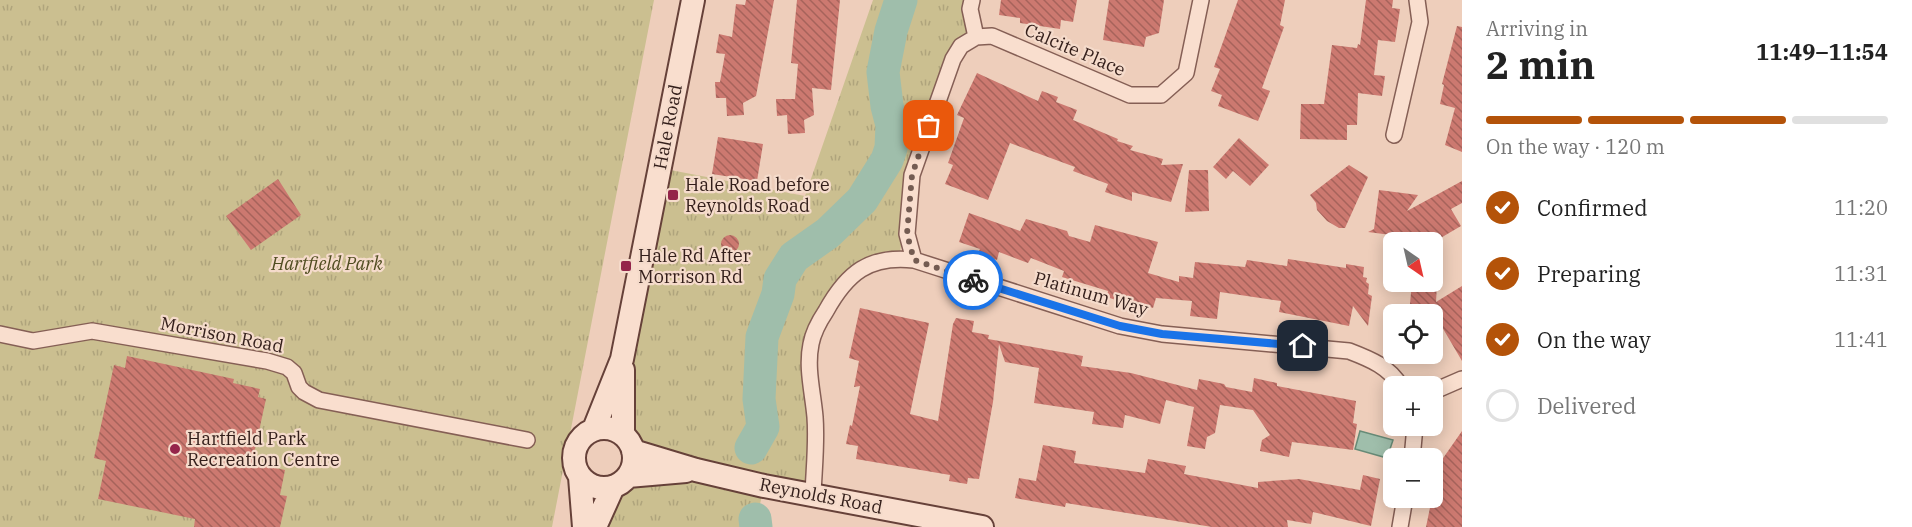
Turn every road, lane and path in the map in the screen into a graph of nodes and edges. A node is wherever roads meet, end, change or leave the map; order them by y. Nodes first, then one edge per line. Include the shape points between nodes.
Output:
1 (693, 0) edge
2 (972, 0) edge
3 (1201, 0) edge
4 (1417, 0) edge
5 (976, 37) junction
6 (1394, 135) dead end
7 (914, 260) junction
8 (0, 334) edge
9 (622, 359) junction
10 (1394, 376) edge
11 (1462, 379) edge
12 (1443, 387) edge
13 (594, 429) junction
14 (527, 440) dead end
15 (628, 443) junction
16 (696, 470) junction
17 (580, 477) junction
18 (620, 482) junction
19 (813, 494) junction
20 (1403, 508) edge
21 (584, 527) edge
22 (595, 527) edge
23 (982, 527) edge
24 (1400, 527) edge

1 - 9 main road, Hale Road
2 - 5 street
3 - 5 street, Calcite Place via 1186,72 1161,95 1130,95 992,36
4 - 6 street via 1420,22
5 - 7 street via 961,46 953,59 912,175 907,234
7 - 10 street, Platinum Way via 1120,326 1162,334 1350,351 1373,360
7 - 19 street, Platinum Way via 878,262 855,272 838,288 811,344 815,418
8 - 14 street, Morrison Road via 33,341 92,331 267,361 294,373 299,387 319,400
9 - 13 main road, Hale Road
9 - 15 main road, Hale Road
11 - 12 street
13 - 15 main road via 614,429
13 - 17 main road via 576,447 573,458
15 - 16 main road, Reynolds Road
15 - 18 main road via 634,464
16 - 18 main road, Reynolds Road
16 - 19 main road, Reynolds Road
17 - 18 main road via 595,487
17 - 21 main road
18 - 22 main road
19 - 23 main road, Reynolds Road
20 - 24 street

